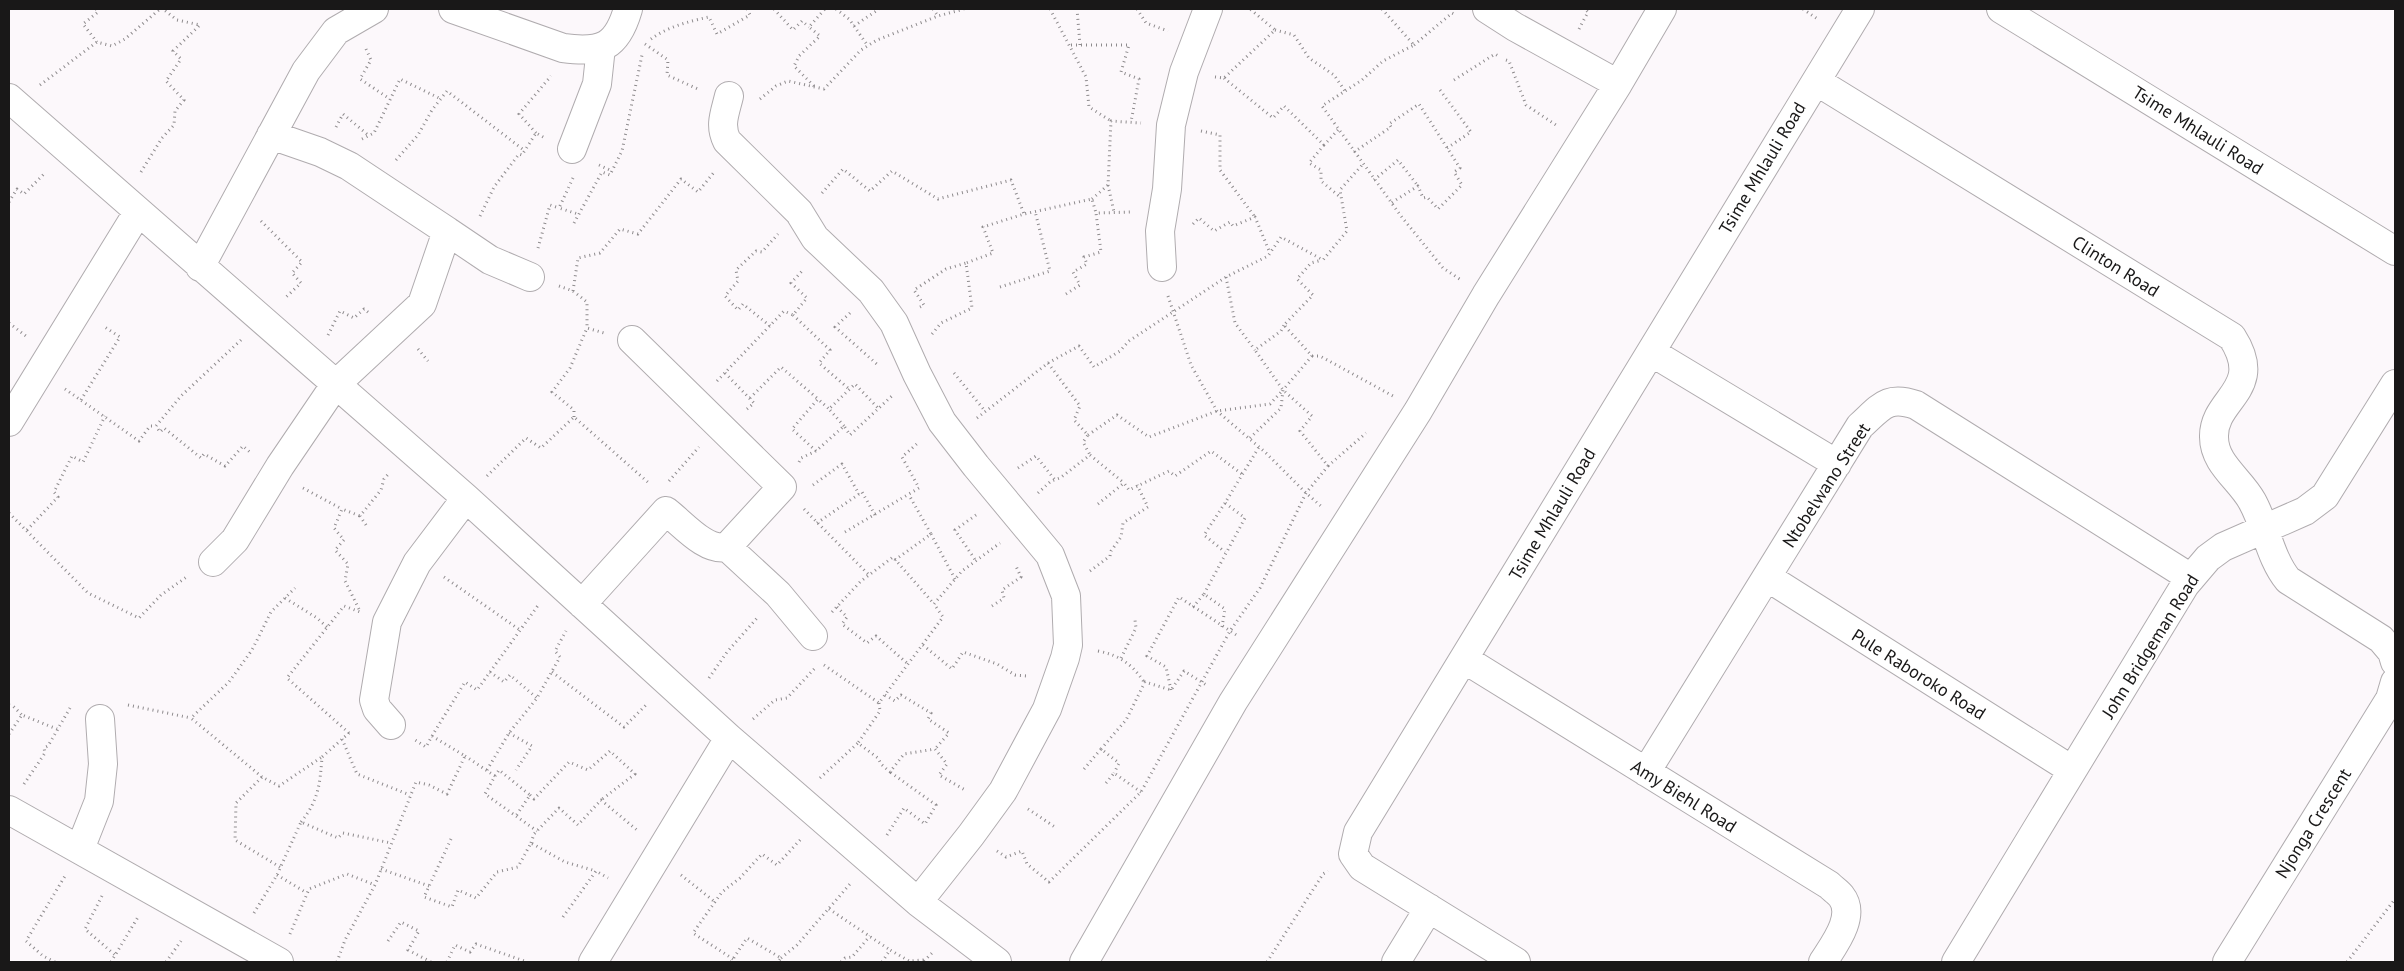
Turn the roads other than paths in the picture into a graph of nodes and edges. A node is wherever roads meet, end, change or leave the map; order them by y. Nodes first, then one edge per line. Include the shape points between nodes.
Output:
1 (453, 9) edge
2 (1208, 9) edge
3 (1487, 9) edge
4 (1662, 9) edge
5 (1860, 9) edge
6 (2001, 9) edge
7 (364, 15) edge
8 (625, 18) edge
9 (601, 46) junction
10 (1816, 80) junction
11 (1618, 84) junction
12 (730, 96) road end
13 (13, 102) edge
14 (271, 135) junction
15 (572, 150) road end
16 (138, 212) junction
17 (456, 237) junction
18 (2395, 251) edge
19 (200, 267) junction
20 (1162, 267) road end
21 (530, 278) road end
22 (632, 340) road end
23 (1651, 352) junction
24 (2395, 384) edge
25 (335, 385) junction
26 (9, 422) edge
27 (1837, 464) junction
28 (474, 490) junction
29 (2265, 528) junction
30 (728, 546) junction
31 (213, 562) road end
32 (1766, 577) junction
33 (2191, 578) junction
34 (582, 604) junction
35 (813, 636) road end
36 (1464, 659) junction
37 (2395, 662) edge
38 (2395, 682) edge
39 (384, 717) road end
40 (100, 719) road end
41 (729, 738) junction
42 (2072, 770) junction
43 (1646, 772) junction
44 (10, 811) edge
45 (80, 849) junction
46 (918, 902) junction
47 (1429, 908) junction
48 (279, 962) edge
49 (593, 962) edge
50 (997, 962) edge
51 (1084, 962) edge
52 (1396, 962) edge
53 (1516, 962) edge
54 (1822, 962) edge
55 (1956, 962) edge
56 (2227, 962) edge

1 - 9 street via 563,48
2 - 20 street via 1186,66 1171,124 1162,221
3 - 11 street
4 - 11 street
5 - 10 street, Tsime Mhlauli Road
6 - 18 street, Tsime Mhlauli Road
7 - 14 street via 336,31 306,71
8 - 9 street via 614,39
9 - 15 street via 597,84
10 - 23 street, Tsime Mhlauli Road
10 - 29 street, Clinton Road via 2232,337 2240,349 2244,369 2240,386 2213,435 2215,448 2251,499
11 - 51 street via 1486,295 1418,411 1233,702
12 - 46 street via 722,132 733,150 871,291 894,323 917,374 949,431 1050,555 1066,596 1068,645 1047,710 1006,786
13 - 16 street
14 - 17 street via 349,166
14 - 19 street
16 - 19 street
16 - 26 street
17 - 21 street via 490,260
17 - 25 street via 422,304
19 - 25 street
22 - 30 street via 789,493
23 - 27 street
23 - 36 street, Tsime Mhlauli Road
24 - 29 street, John Bridgeman Road via 2325,496 2305,511
25 - 28 street via 410,450
25 - 31 street via 277,470 235,540
27 - 32 street, Ntobelwano Street
27 - 33 street, Ntobelwano Street via 1860,426 1884,404 1901,400 1916,406
28 - 34 street
28 - 39 street via 417,563 387,622 374,700
29 - 33 street, John Bridgeman Road via 2208,558
29 - 37 street via 2281,572 2288,580 2381,639 2392,652
30 - 34 street via 718,549 709,545 666,505
30 - 35 street via 778,594
32 - 42 street, Pule Raboroko Road
32 - 43 street, Ntobelwano Street
33 - 42 street, John Bridgeman Road
34 - 41 street
36 - 43 street, Amy Biehl Road
36 - 47 street, Tsime Mhlauli Road via 1358,832 1353,854 1362,866
38 - 56 street, Njonga Crescent via 2390,699
40 - 45 street via 103,764 99,800
41 - 46 street
41 - 49 street
42 - 55 street, John Bridgeman Road
43 - 54 street, Amy Biehl Road via 1829,885 1842,897 1846,911 1843,926
44 - 45 street
45 - 48 street
46 - 50 street
47 - 52 street
47 - 53 street

